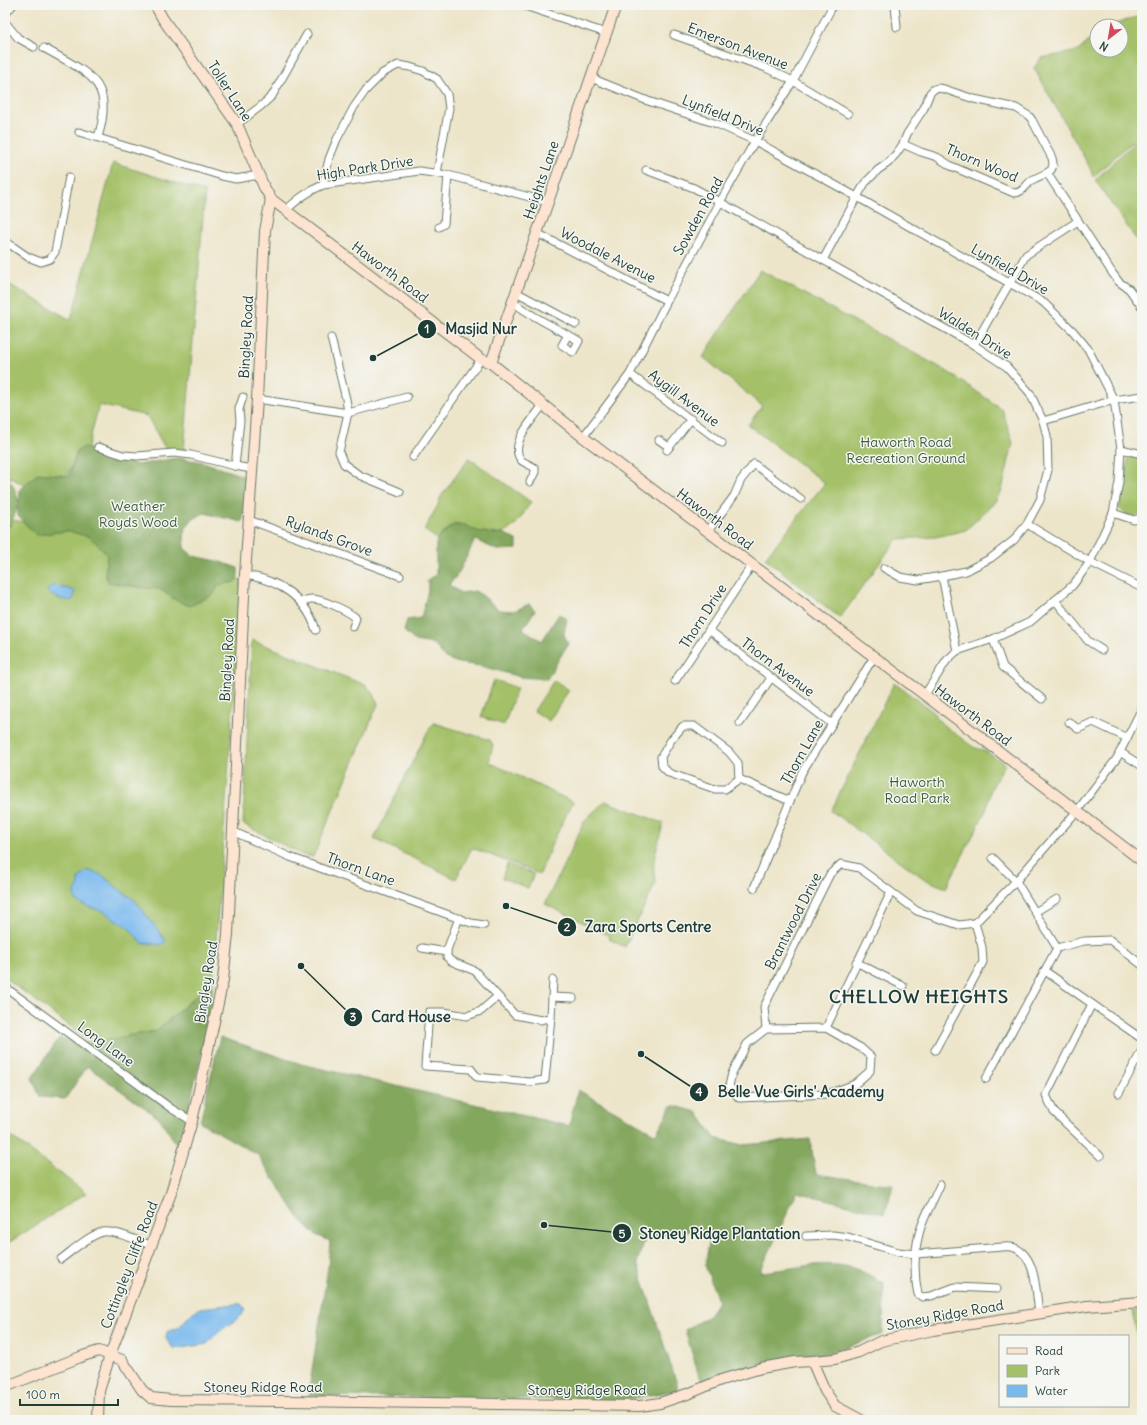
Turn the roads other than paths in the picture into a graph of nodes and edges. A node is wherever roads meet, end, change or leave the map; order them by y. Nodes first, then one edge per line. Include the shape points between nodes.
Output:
1 (14, 5) edge
2 (155, 5) edge
3 (522, 5) edge
4 (616, 5) edge
5 (833, 5) edge
6 (895, 5) edge
7 (5, 13) edge
8 (5, 22) edge
9 (897, 27) dead end
10 (606, 33) junction
11 (308, 34) dead end
12 (674, 34) dead end
13 (34, 47) dead end
14 (44, 48) dead end
15 (591, 78) junction
16 (793, 81) junction
17 (848, 114) dead end
18 (237, 124) junction
19 (79, 132) dead end
20 (98, 137) junction
21 (755, 141) junction
22 (903, 144) junction
23 (646, 170) dead end
24 (1047, 172) junction
25 (437, 173) junction
26 (259, 174) junction
27 (448, 175) junction
28 (69, 177) dead end
29 (324, 184) junction
30 (857, 196) junction
31 (272, 199) junction
32 (548, 202) junction
33 (720, 202) junction
34 (286, 210) junction
35 (1078, 221) junction
36 (439, 227) dead end
37 (537, 234) junction
38 (5, 241) edge
39 (823, 260) junction
40 (1009, 282) junction
41 (515, 297) junction
42 (667, 300) junction
43 (1142, 307) edge
44 (576, 324) dead end
45 (568, 335) dead end
46 (331, 338) dead end
47 (974, 345) junction
48 (481, 359) junction
49 (491, 363) junction
50 (630, 374) junction
51 (1142, 396) edge
52 (242, 397) dead end
53 (406, 397) dead end
54 (257, 399) junction
55 (1114, 400) junction
56 (544, 405) junction
57 (348, 413) junction
58 (691, 420) junction
59 (1043, 421) junction
60 (583, 437) junction
61 (659, 440) dead end
62 (722, 443) dead end
63 (98, 447) dead end
64 (1121, 449) junction
65 (1142, 454) edge
66 (413, 457) dead end
67 (236, 466) junction
68 (252, 469) junction
69 (530, 482) dead end
70 (400, 492) dead end
71 (801, 499) dead end
72 (1113, 513) junction
73 (1142, 517) edge
74 (249, 520) junction
75 (1027, 524) junction
76 (708, 531) junction
77 (1090, 562) junction
78 (752, 565) junction
79 (884, 568) dead end
80 (245, 575) junction
81 (400, 576) dead end
82 (942, 576) junction
83 (1142, 588) edge
84 (1055, 600) junction
85 (302, 602) junction
86 (353, 627) dead end
87 (316, 630) dead end
88 (709, 630) junction
89 (992, 639) junction
90 (1102, 650) dead end
91 (957, 652) junction
92 (874, 657) junction
93 (771, 678) junction
94 (675, 681) dead end
95 (924, 696) junction
96 (1042, 699) dead end
97 (1142, 708) edge
98 (1069, 722) dead end
99 (740, 723) dead end
100 (832, 724) junction
101 (1127, 738) junction
102 (1120, 752) junction
103 (1142, 766) edge
104 (739, 779) junction
105 (790, 801) junction
106 (1077, 811) junction
107 (232, 831) junction
108 (992, 858) dead end
109 (1142, 861) edge
110 (1016, 881) junction
111 (754, 888) dead end
112 (891, 892) junction
113 (1056, 899) dead end
114 (1035, 912) junction
115 (459, 918) junction
116 (975, 923) junction
117 (484, 925) dead end
118 (422, 948) dead end
119 (1057, 948) junction
120 (447, 952) junction
121 (856, 962) junction
122 (1142, 965) edge
123 (1045, 971) junction
124 (553, 980) dead end
125 (904, 986) dead end
126 (5, 987) edge
127 (497, 997) junction
128 (552, 997) junction
129 (573, 998) dead end
130 (1092, 1004) junction
131 (551, 1017) junction
132 (826, 1028) junction
133 (766, 1029) junction
134 (1142, 1039) edge
135 (935, 1050) dead end
136 (1142, 1050) edge
137 (986, 1080) dead end
138 (1119, 1093) dead end
139 (192, 1121) junction
140 (1100, 1156) dead end
141 (940, 1185) dead end
142 (806, 1236) dead end
143 (152, 1245) junction
144 (916, 1254) junction
145 (61, 1259) dead end
146 (997, 1289) dead end
147 (1142, 1302) edge
148 (1039, 1314) junction
149 (110, 1355) junction
150 (812, 1362) junction
151 (5, 1388) edge
152 (98, 1420) edge
153 (862, 1420) edge

1 - 7 street
2 - 18 main road, Toller Lane
3 - 10 street
4 - 10 main road, Heights Lane
5 - 16 street, Sowden Road
6 - 9 street
8 - 13 street via 18,38
10 - 15 main road, Heights Lane
11 - 18 street via 272,96
12 - 16 street, Emerson Avenue via 766,68
14 - 20 street via 83,70 99,89 104,101 104,112
15 - 21 street, Lynfield Drive via 648,101 717,124
15 - 32 main road, Heights Lane
16 - 17 street, Emerson Avenue
16 - 21 street, Sowden Road
18 - 26 main road, Toller Lane
19 - 20 street
20 - 26 street via 222,176 236,178
21 - 30 street, Lynfield Drive
21 - 33 street, Sowden Road
22 - 24 street, Thorn Wood via 1014,193 1021,191 1032,180
22 - 24 street via 930,93 938,88 1024,112 1032,120 1052,158 1052,167
22 - 30 street via 888,163 865,183
23 - 33 street, Walden Drive via 694,188
24 - 35 street
25 - 27 street, High Park Drive
25 - 29 street, High Park Drive via 419,171
25 - 29 street via 449,108 447,94 436,79 423,71 398,65 383,73 366,90 354,108 334,146
26 - 31 main road, Toller Lane via 264,188
27 - 32 street, High Park Drive
27 - 36 street via 444,224
28 - 38 street via 55,252 50,259 41,262 28,257
29 - 34 street, High Park Drive via 298,198
30 - 39 street
30 - 40 street, Lynfield Drive
31 - 34 main road, Haworth Road
31 - 54 main road, Bingley Road via 265,231
32 - 37 main road, Heights Lane
33 - 39 street, Walden Drive
33 - 42 street, Sowden Road
34 - 48 main road, Haworth Road
35 - 40 street via 1026,255
35 - 43 street via 1113,274 1129,289
37 - 41 main road, Heights Lane
37 - 42 street, Woodale Avenue
39 - 47 street, Walden Drive
40 - 47 street
40 - 55 street, Lynfield Drive via 1043,302 1073,331 1088,348
41 - 44 street
41 - 45 street via 526,312
41 - 49 main road, Heights Lane
42 - 50 street, Sowden Road
46 - 57 street
47 - 59 street, Walden Drive via 1007,367 1030,394
48 - 49 main road, Haworth Road
48 - 66 street
49 - 56 main road, Haworth Road
50 - 58 street, Aygill Avenue
50 - 60 street, Sowden Road
51 - 55 street
52 - 67 street
53 - 57 street
54 - 57 street
54 - 68 main road, Bingley Road
55 - 59 street
55 - 64 street, Lynfield Drive
56 - 60 main road, Haworth Road
56 - 69 street via 520,437 517,446 522,461 537,465
57 - 70 street via 339,452 344,464 359,475
58 - 61 street via 668,449
58 - 62 street, Aygill Avenue
59 - 75 street, Walden Drive via 1047,436 1048,470 1040,500
60 - 76 main road, Haworth Road
63 - 67 street via 123,455 191,455
64 - 65 street
64 - 72 street, Lynfield Drive via 1119,482
67 - 68 street
68 - 74 main road, Bingley Road
71 - 76 street via 754,464
72 - 73 street via 1134,520
72 - 77 street, Lynfield Drive
74 - 80 main road, Bingley Road
74 - 81 street, Rylands Grove
75 - 77 street
75 - 82 street, Walden Drive via 1014,540 991,558 966,571
76 - 78 main road, Haworth Road
77 - 83 street
77 - 84 street, Lynfield Drive via 1073,585
78 - 88 street, Thorn Drive
78 - 92 main road, Haworth Road
79 - 82 street, Walden Drive via 900,577 918,580
80 - 85 street via 272,582
80 - 107 main road, Bingley Road
82 - 91 street
84 - 89 street, Lynfield Drive via 1030,622
84 - 90 street via 1088,641
85 - 86 street via 319,600 338,607 356,618
85 - 87 street
88 - 93 street, Thorn Avenue
88 - 94 street, Thorn Drive
89 - 91 street, Lynfield Drive
89 - 96 street via 1003,667
91 - 95 street, Lynfield Drive via 947,660
92 - 95 main road, Haworth Road
92 - 100 street, Thorn Lane
93 - 99 street
93 - 100 street, Thorn Avenue
95 - 106 main road, Haworth Road
97 - 101 street
98 - 101 street via 1078,729 1093,722
100 - 105 street, Thorn Lane via 802,772
101 - 102 street
102 - 103 street
102 - 106 street
104 - 104 street via 725,789 715,789 669,773 662,766 661,757 683,726 694,726 729,752 738,763
104 - 105 street
105 - 111 street, Thorn Lane
106 - 109 main road, Haworth Road
106 - 110 street
107 - 115 street, Thorn Lane via 290,857
107 - 139 main road, Bingley Road via 228,934 223,980
108 - 110 street
110 - 114 street
110 - 116 street
112 - 116 street, Brantwood Drive via 917,911 959,925
112 - 121 street
112 - 133 street, Brantwood Drive via 859,868 841,864 830,874 764,1007
113 - 114 street
114 - 119 street
115 - 117 street, Thorn Lane
115 - 120 street
116 - 135 street via 982,947 983,962
118 - 120 street
119 - 122 street via 1084,941 1110,940
119 - 123 street
120 - 127 street via 447,957 452,961 475,971
121 - 125 street
121 - 132 street
123 - 130 street
123 - 137 street
124 - 128 street
126 - 139 street, Long Lane
127 - 131 street via 515,1015 541,1020
127 - 131 street via 481,1011 467,1016 429,1012 424,1066 471,1069 477,1077 530,1082 545,1080
128 - 129 street
128 - 131 street
130 - 134 street
130 - 140 street via 1046,1095 1054,1112
132 - 133 street
132 - 133 street via 861,1048 871,1057 870,1071 854,1084 828,1094 739,1098 729,1086 732,1073 748,1044
136 - 138 street
139 - 143 main road, Cottingley Cliffe Road via 171,1193
141 - 144 street via 919,1234
142 - 144 street via 848,1237 898,1252
143 - 145 street via 103,1232 79,1245
143 - 149 main road, Cottingley Cliffe Road
144 - 146 street via 916,1284 918,1294 922,1297 955,1288
144 - 148 street via 1014,1247 1026,1256 1032,1267
147 - 148 main road, Stoney Ridge Road via 1087,1306
148 - 150 main road, Stoney Ridge Road via 932,1330 881,1341 858,1352 834,1359
149 - 150 main road, Stoney Ridge Road via 122,1360 142,1390 151,1398 171,1400 624,1406 660,1403 761,1368
149 - 151 main road via 99,1351 83,1356
149 - 152 main road, Cottingley Cliffe Road via 100,1391
150 - 153 main road via 825,1392 835,1406

